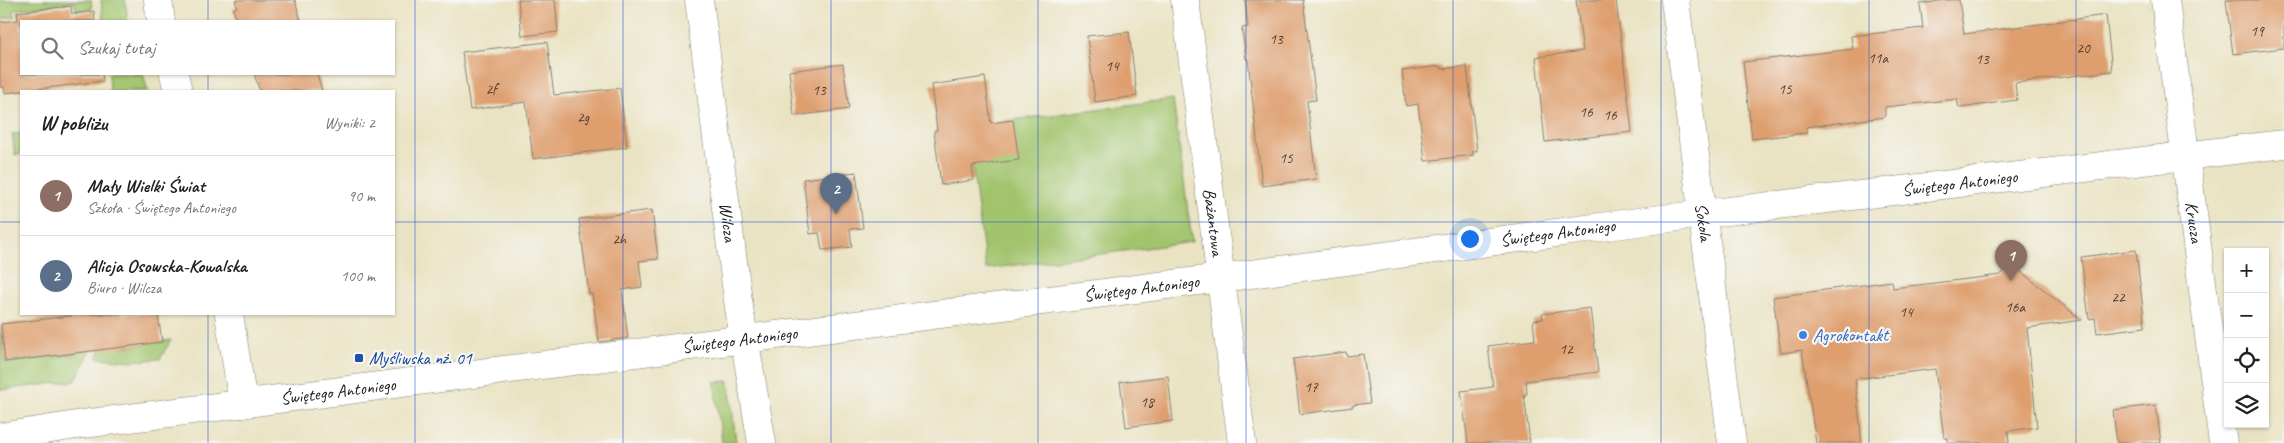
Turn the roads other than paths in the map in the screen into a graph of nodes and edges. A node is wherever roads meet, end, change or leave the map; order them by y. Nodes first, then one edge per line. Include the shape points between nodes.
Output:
1 (158, 0) edge
2 (699, 0) edge
3 (1185, 0) edge
4 (1675, 0) edge
5 (2165, 0) edge
6 (161, 20) edge
7 (174, 75) edge
8 (178, 90) edge
9 (2284, 144) edge
10 (2185, 157) junction
11 (1703, 215) junction
12 (1221, 278) junction
13 (229, 315) edge
14 (746, 339) junction
15 (243, 404) junction
16 (0, 437) edge
17 (762, 443) edge
18 (1242, 443) edge
19 (1732, 443) edge
20 (2223, 443) edge

1 - 6 street
2 - 14 street, Wilcza
3 - 12 street, Bażantowa
4 - 11 street, Sokola
5 - 10 street, Krucza
7 - 8 street
9 - 10 street, Świętego Antoniego
10 - 11 street, Świętego Antoniego
10 - 20 street, Krucza
11 - 12 street, Świętego Antoniego
11 - 19 street, Sokola
12 - 14 street, Świętego Antoniego
12 - 18 street, Bażantowa
13 - 15 street
14 - 15 street, Świętego Antoniego
14 - 17 street, Wilcza
15 - 16 street, Świętego Antoniego

